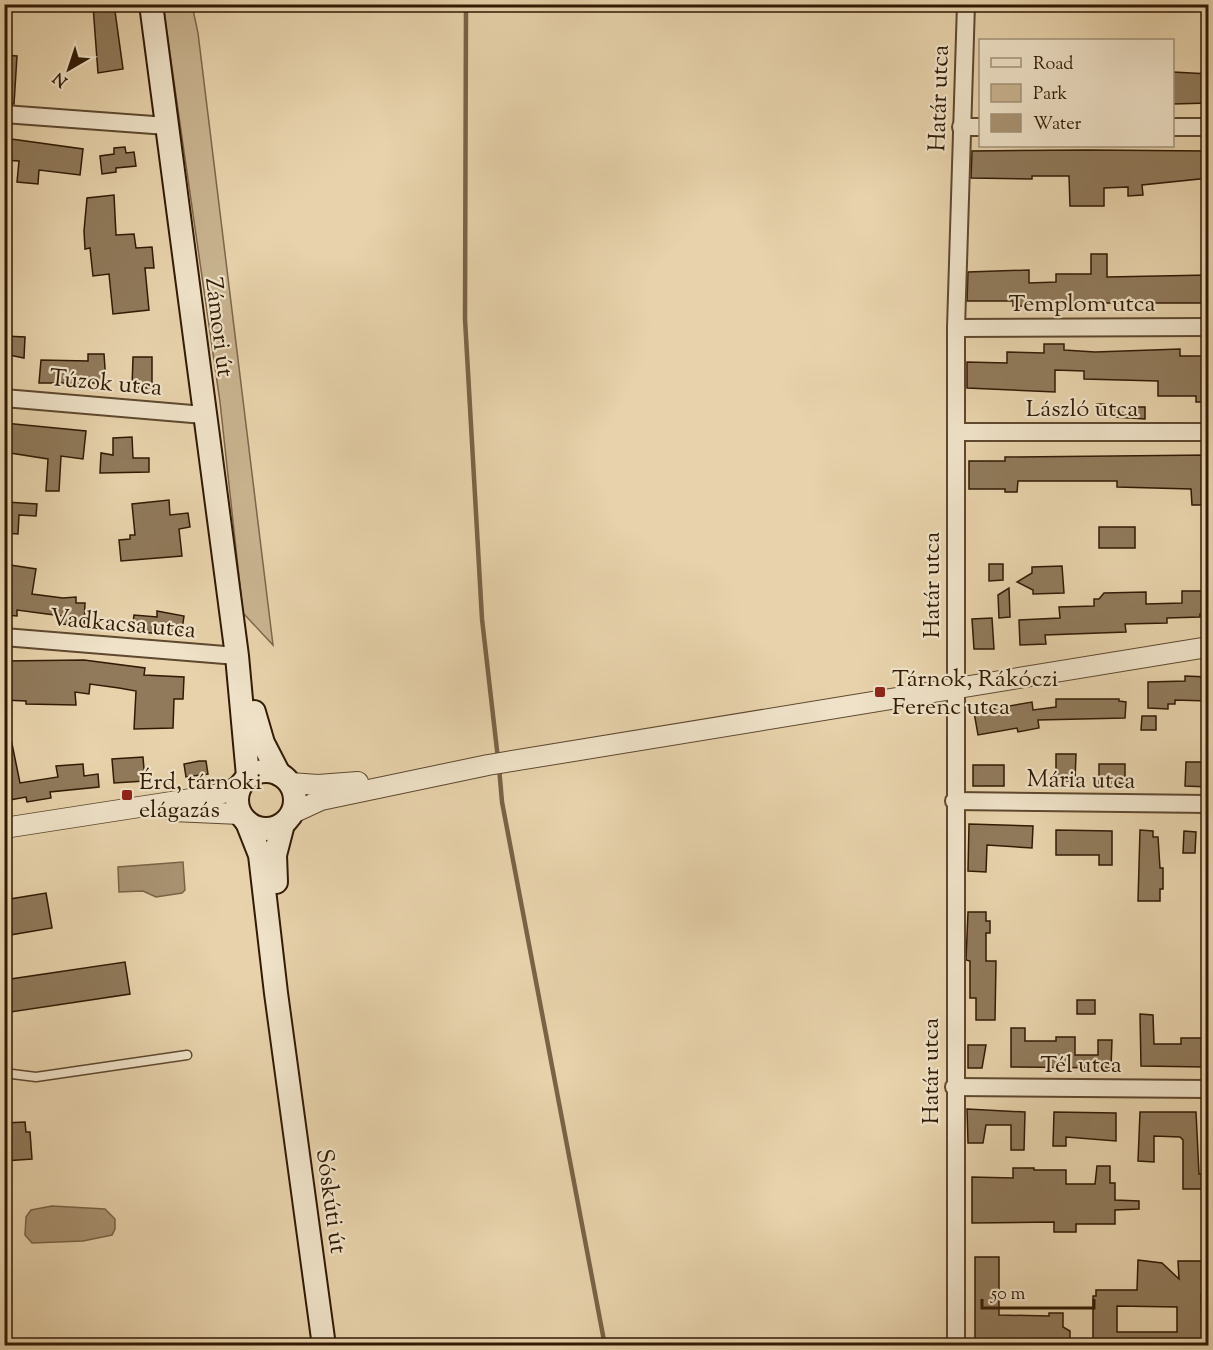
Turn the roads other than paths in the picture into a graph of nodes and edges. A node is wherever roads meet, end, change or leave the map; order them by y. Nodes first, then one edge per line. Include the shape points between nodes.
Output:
1 (151, 4) edge
2 (966, 4) edge
3 (4, 114) edge
4 (167, 126) junction
5 (961, 127) junction
6 (979, 127) edge
7 (1174, 127) edge
8 (1209, 127) edge
9 (1209, 327) edge
10 (956, 328) junction
11 (4, 398) edge
12 (204, 415) junction
13 (956, 432) junction
14 (1209, 432) edge
15 (4, 637) edge
16 (1209, 647) edge
17 (237, 656) junction
18 (955, 689) junction
19 (426, 777) junction
20 (284, 778) junction
21 (245, 780) junction
22 (954, 801) junction
23 (1209, 804) edge
24 (107, 813) junction
25 (243, 818) junction
26 (288, 818) junction
27 (4, 828) edge
28 (186, 1054) dead end
29 (286, 1063) junction
30 (4, 1073) edge
31 (954, 1087) junction
32 (1209, 1089) edge
33 (324, 1346) edge
34 (956, 1346) edge

1 - 4 main road, Zámori út
2 - 5 street, Határ utca
3 - 4 street
4 - 12 main road, Zámori út
5 - 6 street
5 - 10 street, Határ utca
7 - 8 street
9 - 10 street, Templom utca
10 - 13 street, Határ utca
11 - 12 street, Túzok utca
12 - 17 main road, Zámori út
13 - 14 street, László utca
13 - 18 street, Határ utca
15 - 17 street, Vadkacsa utca
16 - 18 street
17 - 20 main road, Zámori út via 263,744
17 - 21 main road, Zámori út
18 - 19 street
18 - 22 street, Határ utca
19 - 20 street via 318,785
19 - 26 street via 321,800
20 - 21 main road via 263,771
20 - 26 main road via 295,797
21 - 24 street via 227,792
21 - 25 main road via 237,796
22 - 23 street, Mária utca
22 - 31 street, Határ utca
24 - 25 street via 212,811
24 - 27 street
25 - 26 main road via 268,830
25 - 29 main road, Sóskúti út via 260,855
26 - 29 main road, Sóskúti út via 275,855
28 - 30 lane via 36,1077
29 - 33 main road, Sóskúti út
31 - 32 street, Tél utca
31 - 34 street, Határ utca

